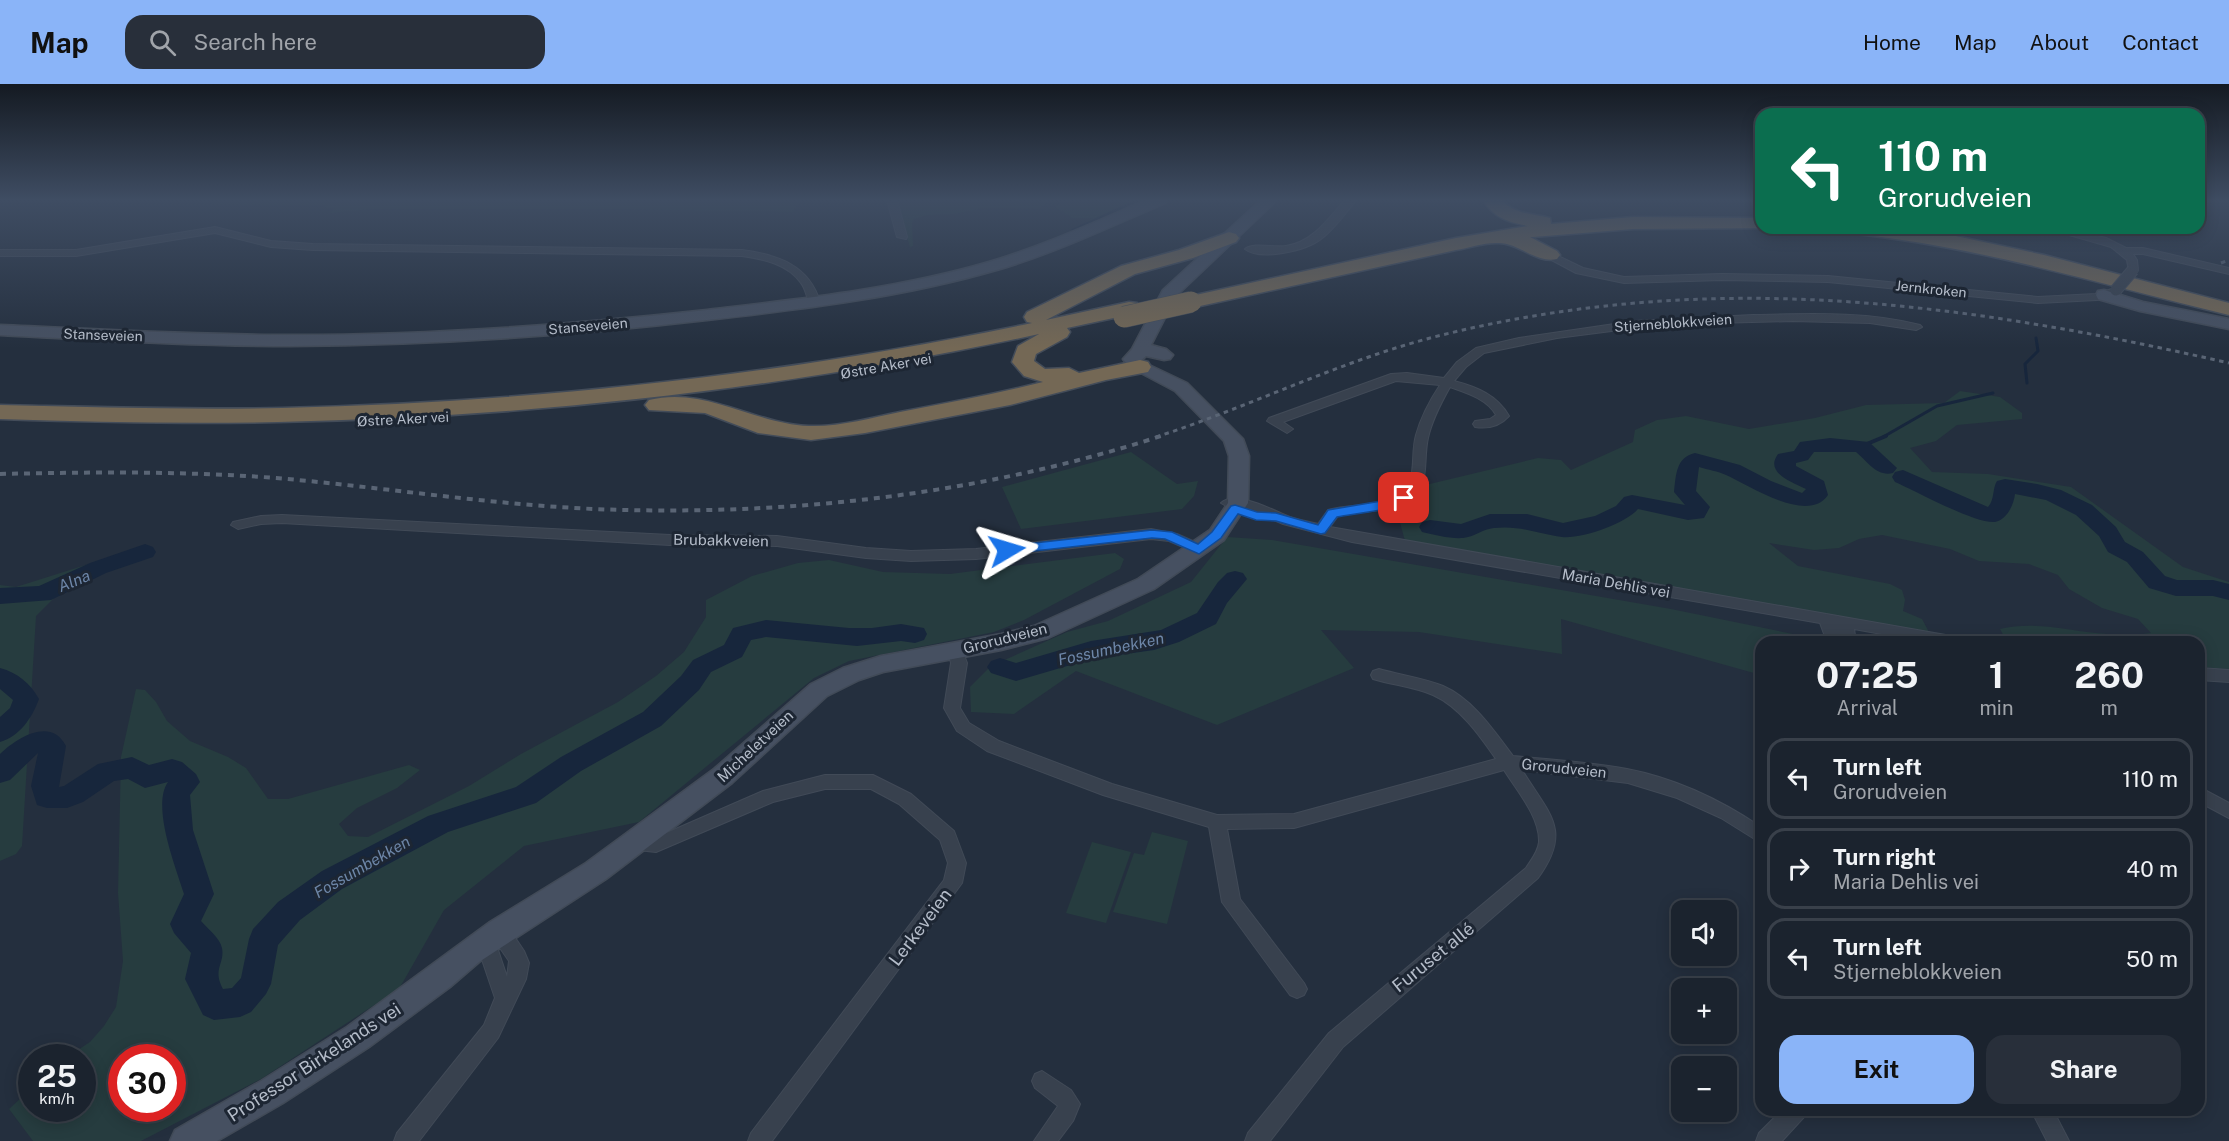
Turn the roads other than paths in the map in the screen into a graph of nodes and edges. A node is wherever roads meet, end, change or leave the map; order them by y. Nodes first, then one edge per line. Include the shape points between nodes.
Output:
1 (98, 249) edge
2 (469, 249) edge
3 (1042, 249) edge
4 (1200, 249) edge
5 (1216, 249) edge
6 (1253, 249) edge
7 (1285, 249) edge
8 (1406, 249) edge
9 (1432, 249) edge
10 (1539, 249) edge
11 (1546, 249) edge
12 (1992, 249) edge
13 (2013, 249) edge
14 (2122, 249) edge
15 (2126, 251) junction
16 (0, 253) edge
17 (1550, 255) junction
18 (1155, 262) junction
19 (1192, 271) junction
20 (2229, 271) edge
21 (2110, 293) junction
22 (1193, 298) junction
23 (814, 302) junction
24 (2229, 303) edge
25 (2229, 309) edge
26 (1126, 313) junction
27 (1154, 320) junction
28 (2229, 324) edge
29 (1916, 327) dead end
30 (0, 330) edge
31 (1062, 330) junction
32 (974, 342) junction
33 (1165, 358) junction
34 (1140, 362) junction
35 (1077, 374) junction
36 (1447, 384) junction
37 (1181, 387) junction
38 (981, 402) junction
39 (0, 405) edge
40 (536, 410) junction
41 (0, 412) edge
42 (206, 416) junction
43 (0, 421) edge
44 (1479, 424) dead end
45 (1287, 429) dead end
46 (1235, 502) junction
47 (238, 525) dead end
48 (1321, 530) junction
49 (1203, 546) junction
50 (1826, 620) junction
51 (1846, 623) junction
52 (1833, 636) edge
53 (1847, 636) edge
54 (1922, 636) edge
55 (956, 651) junction
56 (2205, 674) edge
57 (1379, 675) dead end
58 (2229, 676) edge
59 (1508, 762) junction
60 (2205, 797) edge
61 (2229, 811) edge
62 (1217, 822) junction
63 (1755, 832) edge
64 (634, 844) junction
65 (576, 885) joint
66 (495, 944) junction
67 (1297, 989) dead end
68 (1042, 1081) dead end
69 (1791, 1116) edge
70 (2045, 1116) edge
71 (186, 1141) edge
72 (405, 1141) edge
73 (759, 1141) edge
74 (1045, 1141) edge
75 (1256, 1141) edge
76 (1767, 1141) edge
77 (2058, 1141) edge

1 - 16 street
2 - 23 street via 732,253 772,259 794,269 808,282
3 - 23 street, Stanseveien via 895,289
4 - 18 highway
5 - 19 street
6 - 7 street
8 - 22 highway, Østre Aker vei
9 - 22 highway, Østre Aker vei
10 - 17 highway
11 - 17 highway
12 - 25 highway
13 - 24 highway
14 - 15 street
15 - 20 street via 2143,251
15 - 21 street, bridge via 2134,259 2133,270
17 - 21 street, Jernkroken via 1580,272 1624,280 1788,278 1895,284 2028,300 2075,299
18 - 19 highway via 1184,265
18 - 32 highway
19 - 27 street via 1169,294
21 - 28 street via 2140,306
22 - 26 highway, Østre Aker vei, bridge
23 - 30 street, Stanseveien via 606,325 359,340
26 - 31 highway, Østre Aker vei
26 - 32 highway, Østre Aker vei
27 - 33 street
27 - 34 street
29 - 36 street, Stjerneblokkveien via 1873,320 1806,318 1630,324 1480,350 1464,361
31 - 35 highway via 1026,351 1023,362 1041,375
31 - 40 highway, Østre Aker vei via 814,378
32 - 42 highway, Østre Aker vei via 769,376 585,397 373,412
33 - 34 street via 1159,367
33 - 37 street
34 - 35 highway
34 - 37 street
34 - 38 highway via 1010,398
35 - 38 highway
36 - 44 street via 1482,395 1501,411 1499,421
36 - 45 street via 1412,376 1395,377 1273,421
36 - 48 street, Stjerneblokkveien via 1421,437 1421,473 1415,489 1389,504 1333,513
37 - 46 street via 1233,440 1240,468
38 - 40 highway via 811,433 776,430 722,410 684,404
39 - 42 highway via 157,407
40 - 43 highway, Østre Aker vei via 243,425
41 - 42 highway, Østre Aker vei
46 - 48 street, Maria Dehlis vei via 1256,516 1276,517
46 - 49 street, Grorudveien via 1217,535
47 - 49 street, Brubakkveien via 282,519 670,540 752,540 911,556 976,554 1159,534
48 - 50 street, Maria Dehlis vei
49 - 55 street, Grorudveien via 1146,584 1050,628
50 - 51 street, Maria Dehlis vei
50 - 52 street
51 - 53 street
51 - 54 street, Maria Dehlis vei
55 - 62 street, Grorudveien via 959,663 952,708 963,728 993,746 1109,790
55 - 64 street, Micheletveien via 881,664 819,690 723,777
56 - 58 street
57 - 59 street, Furuset allé via 1438,690 1463,708
59 - 62 street, Grorudveien via 1294,821
59 - 63 street, Grorudveien via 1629,776 1718,809
59 - 75 street, Furuset allé via 1546,824 1548,844 1543,858 1490,911 1336,1040
60 - 61 street
62 - 67 street via 1232,902
64 - 65 street, Micheletveien
64 - 73 street, Lerkeveien via 656,845 769,796 825,782 873,782 905,799 948,836 957,862 953,883
65 - 66 street, Professor Birkelands vei via 553,909
66 - 71 street, Professor Birkelands vei via 314,1066
66 - 72 street via 497,974 505,998 491,1031
68 - 74 street via 1069,1104
69 - 76 street
70 - 77 street

